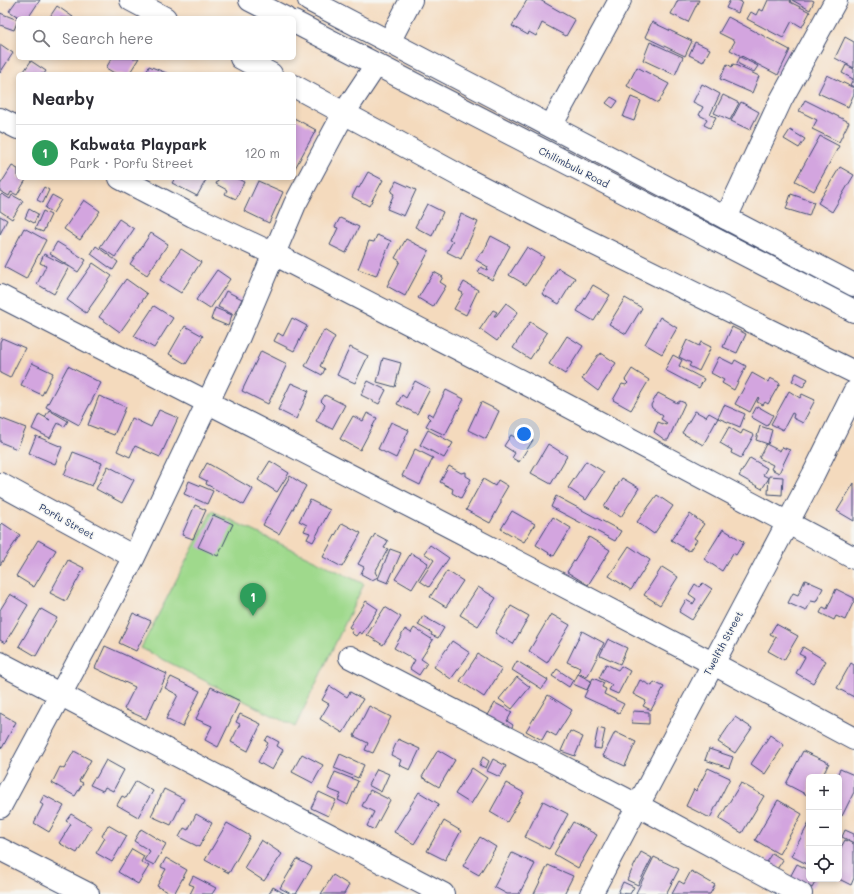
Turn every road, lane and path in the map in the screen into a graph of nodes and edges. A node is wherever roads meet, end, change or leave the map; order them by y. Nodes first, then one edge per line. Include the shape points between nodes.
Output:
1 (131, 0) edge
2 (250, 0) edge
3 (309, 0) edge
4 (411, 0) edge
5 (620, 0) edge
6 (836, 0) edge
7 (161, 16) edge
8 (281, 16) edge
9 (296, 23) edge
10 (389, 42) junction
11 (245, 60) edge
12 (376, 65) junction
13 (267, 72) edge
14 (296, 87) edge
15 (344, 112) junction
16 (0, 119) edge
17 (552, 126) junction
18 (16, 127) edge
19 (124, 180) edge
20 (726, 218) junction
21 (274, 254) junction
22 (854, 285) edge
23 (0, 296) edge
24 (854, 311) edge
25 (854, 372) edge
26 (854, 392) edge
27 (208, 403) junction
28 (0, 484) edge
29 (788, 523) junction
30 (134, 557) junction
31 (854, 558) edge
32 (350, 657) dead end
33 (0, 663) edge
34 (712, 663) junction
35 (61, 694) junction
36 (854, 739) edge
37 (637, 805) junction
38 (0, 807) edge
39 (0, 849) edge
40 (88, 894) edge
41 (443, 894) edge
42 (591, 894) edge
43 (802, 894) edge

1 - 7 street
2 - 8 street
3 - 10 street
4 - 10 street
5 - 17 street
6 - 20 street via 781,100
9 - 12 street, Chilimbulu Road
10 - 17 street
11 - 13 street
12 - 15 street
12 - 24 street, Chilimbulu Road
14 - 15 street
15 - 21 street via 295,204
15 - 25 street via 547,221
16 - 18 street
17 - 20 street
19 - 21 street
20 - 22 street
21 - 27 street
21 - 29 street
23 - 27 street
26 - 29 street, Twelfth Street
27 - 30 street
27 - 34 street
28 - 30 street, Porfu Street
29 - 31 street
29 - 34 street, Twelfth Street
30 - 35 street
32 - 37 street
33 - 35 street
34 - 36 street
34 - 37 street, Twelfth Street
35 - 38 street
35 - 41 street
37 - 42 street, Twelfth Street
37 - 43 street
39 - 40 street

